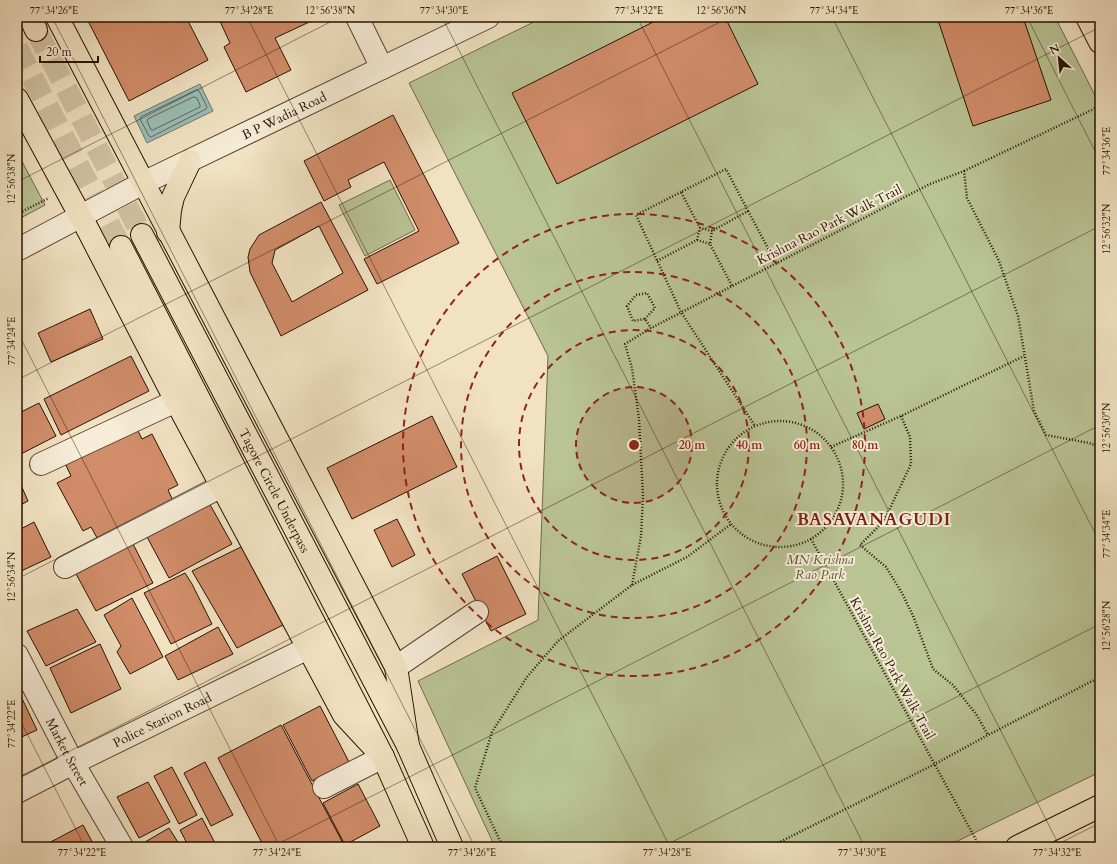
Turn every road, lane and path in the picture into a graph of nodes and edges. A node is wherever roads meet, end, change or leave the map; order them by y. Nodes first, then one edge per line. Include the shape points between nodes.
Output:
1 (57, 17) edge
2 (357, 17) edge
3 (488, 17) edge
4 (1087, 17) edge
5 (1100, 42) edge
6 (382, 68) junction
7 (17, 99) edge
8 (1100, 106) edge
9 (190, 161) junction
10 (964, 171) junction
11 (143, 183) junction
12 (65, 189) junction
13 (681, 192) junction
14 (748, 211) junction
15 (17, 214) edge
16 (80, 216) junction
17 (700, 228) junction
18 (712, 231) junction
19 (168, 232) junction
20 (142, 235) tunnel mouth
21 (697, 240) junction
22 (710, 244) junction
23 (121, 247) tunnel mouth
24 (17, 250) edge
25 (657, 260) junction
26 (776, 263) junction
27 (732, 286) junction
28 (681, 312) junction
29 (645, 320) junction
30 (651, 328) junction
31 (1024, 356) junction
32 (176, 401) junction
33 (901, 416) junction
34 (755, 426) junction
35 (831, 447) junction
36 (1100, 447) edge
37 (41, 464) dead end
38 (222, 486) junction
39 (731, 524) junction
40 (810, 539) junction
41 (65, 567) dead end
42 (632, 585) junction
43 (477, 612) dead end
44 (308, 648) junction
45 (17, 655) edge
46 (396, 667) junction
47 (1100, 677) edge
48 (988, 735) junction
49 (408, 746) junction
50 (384, 757) junction
51 (73, 763) junction
52 (935, 764) junction
53 (324, 787) dead end
54 (17, 792) edge
55 (1100, 806) edge
56 (122, 847) edge
57 (422, 847) edge
58 (452, 847) edge
59 (503, 847) edge
60 (770, 847) edge
61 (980, 847) edge
62 (1017, 847) edge

1 - 11 main road
2 - 6 street
3 - 6 street, B P Wadia Road
4 - 5 main road
6 - 9 street, B P Wadia Road
7 - 12 main road
8 - 10 path, Krishna Rao Park Walk Trail
9 - 11 street, B P Wadia Road
9 - 19 main road via 173,197
10 - 26 path, Krishna Rao Park Walk Trail via 930,184
10 - 31 path via 967,198 999,261 1018,316
11 - 16 street, B P Wadia Road
11 - 19 main road
12 - 15 path
12 - 16 main road
13 - 14 path via 726,169
13 - 17 path
13 - 25 path via 636,215
14 - 18 path
14 - 26 path
16 - 24 street, B P Wadia Road
16 - 32 main road
17 - 18 path
17 - 21 path
18 - 22 path
19 - 46 main road
20 - 49 main road, Tagore Circle Underpass
21 - 22 path
21 - 25 path
22 - 27 path
23 - 50 main road, Tagore Circle Underpass
25 - 28 path
26 - 27 path, Krishna Rao Park Walk Trail
27 - 28 path, Krishna Rao Park Walk Trail
28 - 30 path, Krishna Rao Park Walk Trail
28 - 34 path
29 - 29 path via 633,321 627,306 636,295 647,294 655,308
29 - 30 path
30 - 42 path, Krishna Rao Park Walk Trail via 625,344 632,368 640,419 643,496 641,536
31 - 33 path
31 - 36 path via 1034,411 1046,435
32 - 37 street
32 - 38 main road
33 - 35 path
33 - 48 path via 910,437 911,464 884,521 860,545 886,567 908,606 933,669 953,685 976,714
34 - 35 path via 775,421 797,423 816,432
34 - 39 path via 738,436 726,451 718,470 716,489 721,507
35 - 40 path via 841,466 843,487 838,507 827,525
38 - 41 street
38 - 44 main road
39 - 40 path via 747,538 768,546 790,546
39 - 42 path via 687,557
40 - 52 path, Krishna Rao Park Walk Trail
42 - 59 path via 558,641 527,677 492,732 474,788
43 - 46 street
44 - 50 main road via 344,715
44 - 51 street, Police Station Road
45 - 51 street, Market Street
46 - 49 main road
47 - 48 path
48 - 52 path
49 - 58 main road
50 - 53 street
50 - 57 main road, Tagore Circle Underpass
51 - 54 street, Police Station Road
51 - 56 street, Market Street
52 - 60 path
52 - 61 path, Krishna Rao Park Walk Trail
55 - 62 main road

